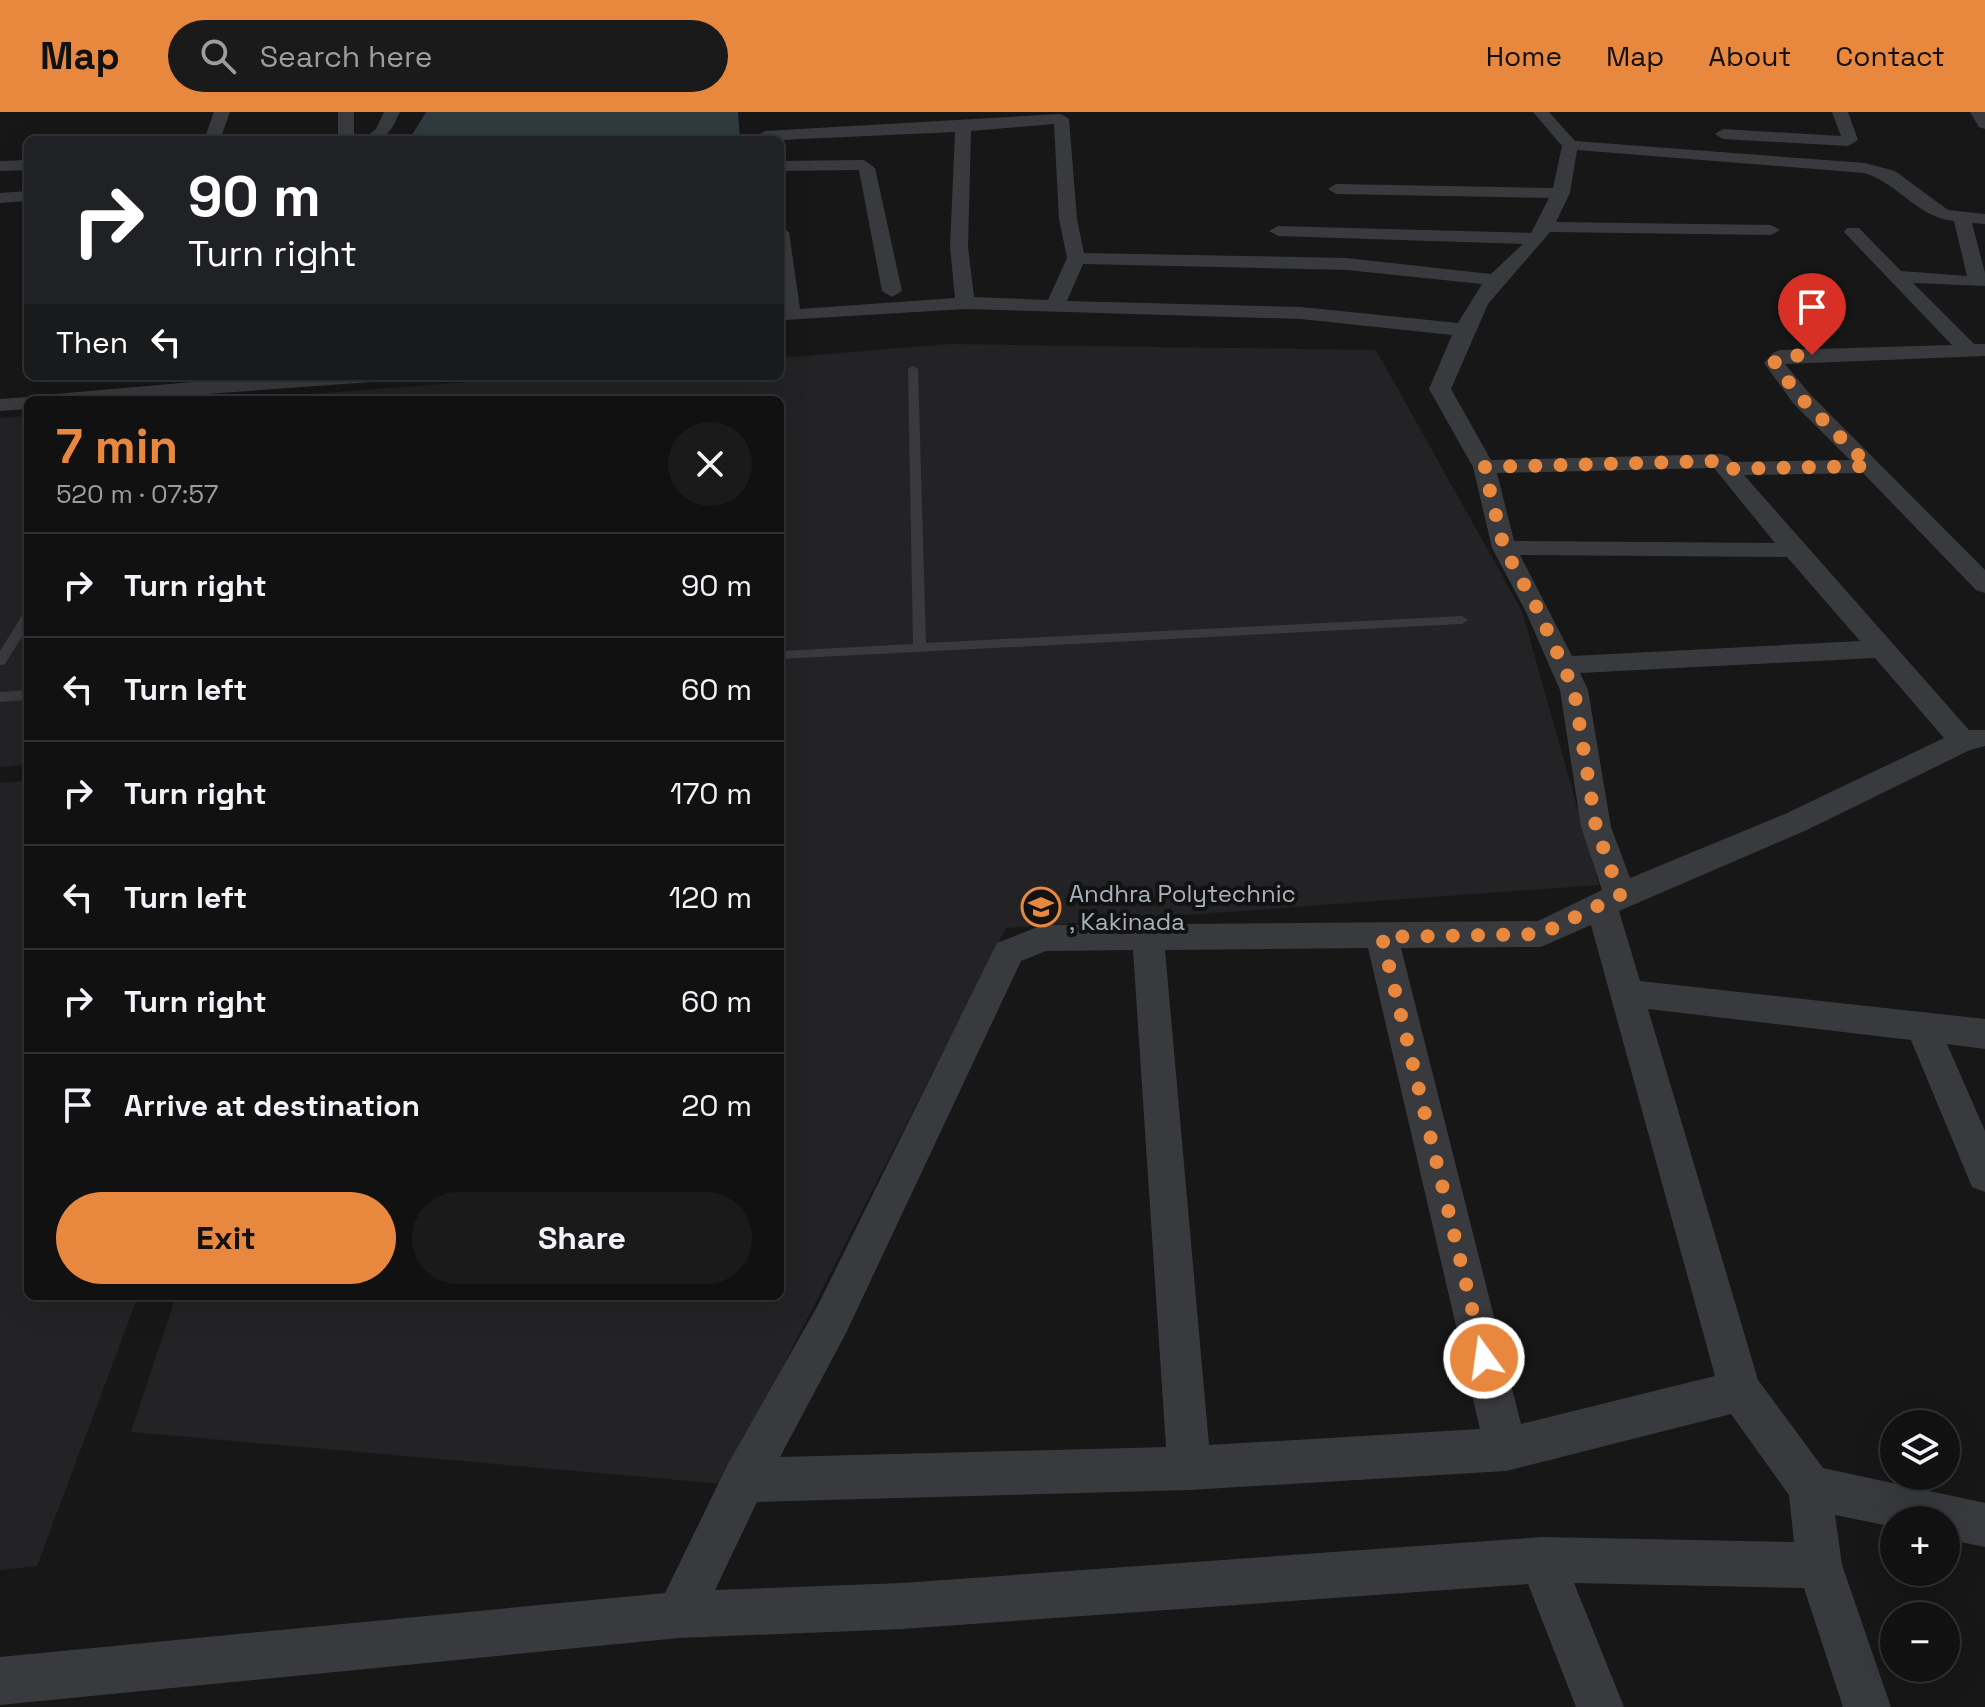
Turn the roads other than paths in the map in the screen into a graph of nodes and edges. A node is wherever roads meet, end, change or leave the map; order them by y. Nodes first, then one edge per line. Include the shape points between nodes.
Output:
1 (222, 112) edge
2 (346, 112) edge
3 (392, 112) edge
4 (1541, 112) edge
5 (1840, 112) edge
6 (1978, 112) edge
7 (1065, 116) edge
8 (1985, 124) edge
9 (963, 127) junction
10 (766, 133) edge
11 (1713, 134) dead end
12 (213, 136) edge
13 (346, 136) edge
14 (376, 136) edge
15 (1570, 145) junction
16 (24, 165) edge
17 (0, 166) edge
18 (784, 166) edge
19 (1336, 189) dead end
20 (1561, 193) junction
21 (24, 196) edge
22 (0, 198) edge
23 (1962, 218) junction
24 (1985, 219) edge
25 (1771, 230) dead end
26 (1278, 231) dead end
27 (1853, 232) dead end
28 (1542, 233) junction
29 (1076, 258) junction
30 (1895, 276) junction
31 (1495, 280) junction
32 (892, 291) dead end
33 (965, 303) junction
34 (1055, 306) junction
35 (785, 317) edge
36 (1464, 330) junction
37 (1977, 350) edge
38 (913, 369) dead end
39 (302, 380) edge
40 (98, 396) edge
41 (24, 403) edge
42 (0, 405) edge
43 (1869, 466) junction
44 (1484, 467) junction
45 (1727, 469) junction
46 (1504, 548) junction
47 (1794, 550) junction
48 (1985, 585) edge
49 (1462, 620) dead end
50 (24, 623) edge
51 (920, 648) junction
52 (1882, 649) junction
53 (784, 655) edge
54 (0, 661) edge
55 (1563, 665) junction
56 (24, 695) edge
57 (0, 697) edge
58 (1978, 738) edge
59 (1611, 900) junction
60 (1382, 937) junction
61 (1148, 938) junction
62 (1627, 993) junction
63 (1922, 1025) junction
64 (1985, 1034) edge
65 (1985, 1175) edge
66 (1740, 1391) junction
67 (1506, 1449) junction
68 (1189, 1468) junction
69 (744, 1480) junction
70 (1810, 1487) junction
71 (1983, 1528) edge
72 (1542, 1560) junction
73 (1819, 1565) junction
74 (679, 1615) junction
75 (0, 1681) edge
76 (1600, 1707) edge
77 (1867, 1707) edge

1 - 12 street
2 - 13 street
3 - 14 street
4 - 15 street
5 - 11 street via 1848,141
6 - 8 street
7 - 9 street
7 - 29 street via 1068,219
9 - 10 street
9 - 33 street via 959,247
15 - 20 street
15 - 23 street via 1673,144 1865,168 1889,175 1931,209
16 - 17 street
18 - 32 street via 867,168
19 - 20 street
20 - 28 street
21 - 22 street
23 - 24 street
23 - 30 street via 1978,282
25 - 28 street
26 - 28 street
27 - 30 street
28 - 31 street
29 - 31 street via 1347,264
29 - 34 street
30 - 37 street
31 - 36 street
33 - 34 street
33 - 35 street
34 - 36 street via 1301,313
36 - 44 street via 1440,389
37 - 43 street via 1781,356 1774,363
38 - 51 lane
39 - 40 street
41 - 42 street
43 - 45 street
43 - 48 street
44 - 45 street via 1720,461
44 - 46 street
45 - 47 street
46 - 47 street
46 - 55 street
47 - 52 street
49 - 51 lane
50 - 54 lane
51 - 53 lane
52 - 55 street
52 - 58 street
55 - 59 street via 1574,690
56 - 57 lane
58 - 59 street
59 - 60 street via 1541,934
59 - 62 street
60 - 61 street
60 - 67 street
61 - 68 street
61 - 69 street via 1043,938 1009,952 832,1319
62 - 63 street
62 - 66 street
63 - 64 street
63 - 65 street
66 - 67 street
66 - 70 street
67 - 68 street
68 - 69 street
69 - 74 street
70 - 71 street
70 - 73 street
72 - 73 street
72 - 74 street via 902,1606
72 - 76 street
73 - 77 street
74 - 75 street

